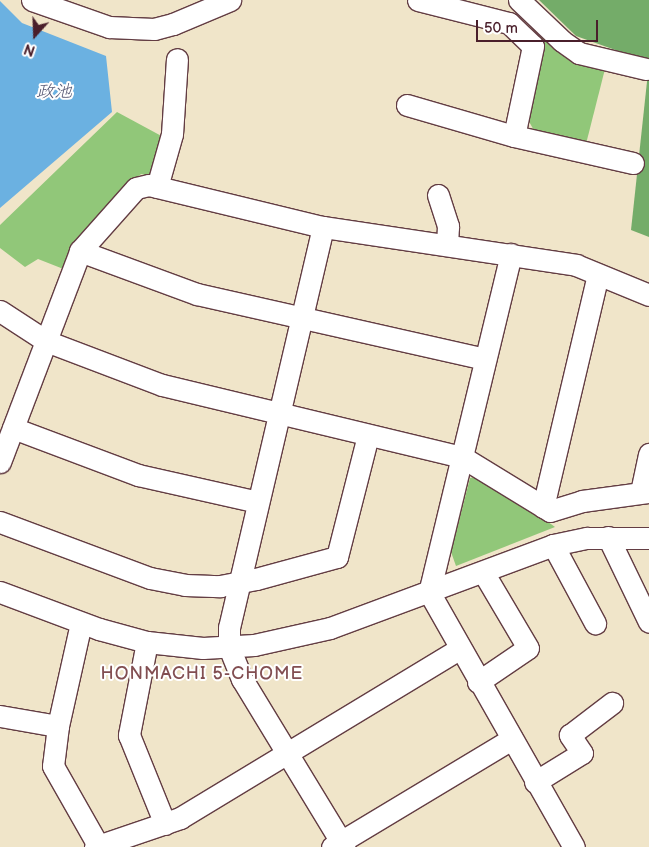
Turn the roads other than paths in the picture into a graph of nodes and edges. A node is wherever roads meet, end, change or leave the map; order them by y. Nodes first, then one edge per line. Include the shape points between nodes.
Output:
1 (32, 0) edge
2 (230, 0) edge
3 (418, 0) edge
4 (519, 0) edge
5 (538, 20) junction
6 (521, 34) junction
7 (177, 59) dead end
8 (646, 69) dead end
9 (407, 105) dead end
10 (514, 136) junction
11 (633, 163) dead end
12 (157, 186) junction
13 (438, 195) dead end
14 (323, 228) junction
15 (448, 245) junction
16 (80, 251) junction
17 (511, 254) junction
18 (598, 274) junction
19 (649, 295) edge
20 (0, 311) edge
21 (302, 317) junction
22 (46, 341) junction
23 (485, 359) junction
24 (279, 413) junction
25 (13, 428) junction
26 (368, 435) junction
27 (649, 454) edge
28 (462, 457) junction
29 (0, 462) edge
30 (645, 492) edge
31 (258, 502) junction
32 (543, 507) junction
33 (0, 522) edge
34 (608, 537) junction
35 (649, 538) edge
36 (553, 545) junction
37 (484, 572) junction
38 (239, 582) junction
39 (0, 592) edge
40 (429, 592) junction
41 (649, 622) edge
42 (81, 623) junction
43 (595, 623) dead end
44 (147, 642) junction
45 (229, 647) junction
46 (459, 649) junction
47 (478, 682) junction
48 (612, 703) dead end
49 (0, 716) edge
50 (58, 726) junction
51 (512, 739) junction
52 (287, 754) junction
53 (534, 782) junction
54 (165, 824) junction
55 (339, 845) edge
56 (568, 845) edge
57 (98, 847) edge

1 - 2 street via 109,27 154,29
3 - 6 street via 509,23
4 - 5 street
5 - 6 street
5 - 8 street via 579,53
6 - 10 street via 533,46
7 - 12 street via 172,134
9 - 10 street
10 - 11 street
12 - 14 street
12 - 16 street via 136,188
13 - 15 street via 448,226
14 - 15 street
14 - 21 street
15 - 17 street
16 - 21 street via 169,286
16 - 22 street
17 - 18 street via 576,265
17 - 23 street
18 - 19 street
18 - 32 street
20 - 22 street
21 - 23 street
21 - 24 street
22 - 24 street via 162,385
22 - 25 street
23 - 28 street
24 - 26 street
24 - 31 street
25 - 29 street
25 - 31 street via 138,474
26 - 28 street
26 - 38 street via 337,557
27 - 30 street
28 - 32 street
28 - 40 street
30 - 32 street via 582,501 550,511
31 - 38 street
33 - 38 street via 150,578 185,585 220,586
34 - 35 street
34 - 36 street
34 - 41 street
36 - 37 street
36 - 43 street
37 - 40 street
37 - 47 street via 528,648
38 - 45 street via 228,627
39 - 42 street
40 - 45 street via 306,636
40 - 46 street
42 - 44 street
42 - 50 street
44 - 45 street
44 - 54 street via 129,735
45 - 52 street via 242,679
46 - 47 street
46 - 52 street
47 - 51 street
48 - 53 street via 570,735 582,753
49 - 50 street
50 - 57 street via 53,766
51 - 53 street
51 - 55 street
52 - 54 street
52 - 55 street
53 - 56 street
54 - 57 street

